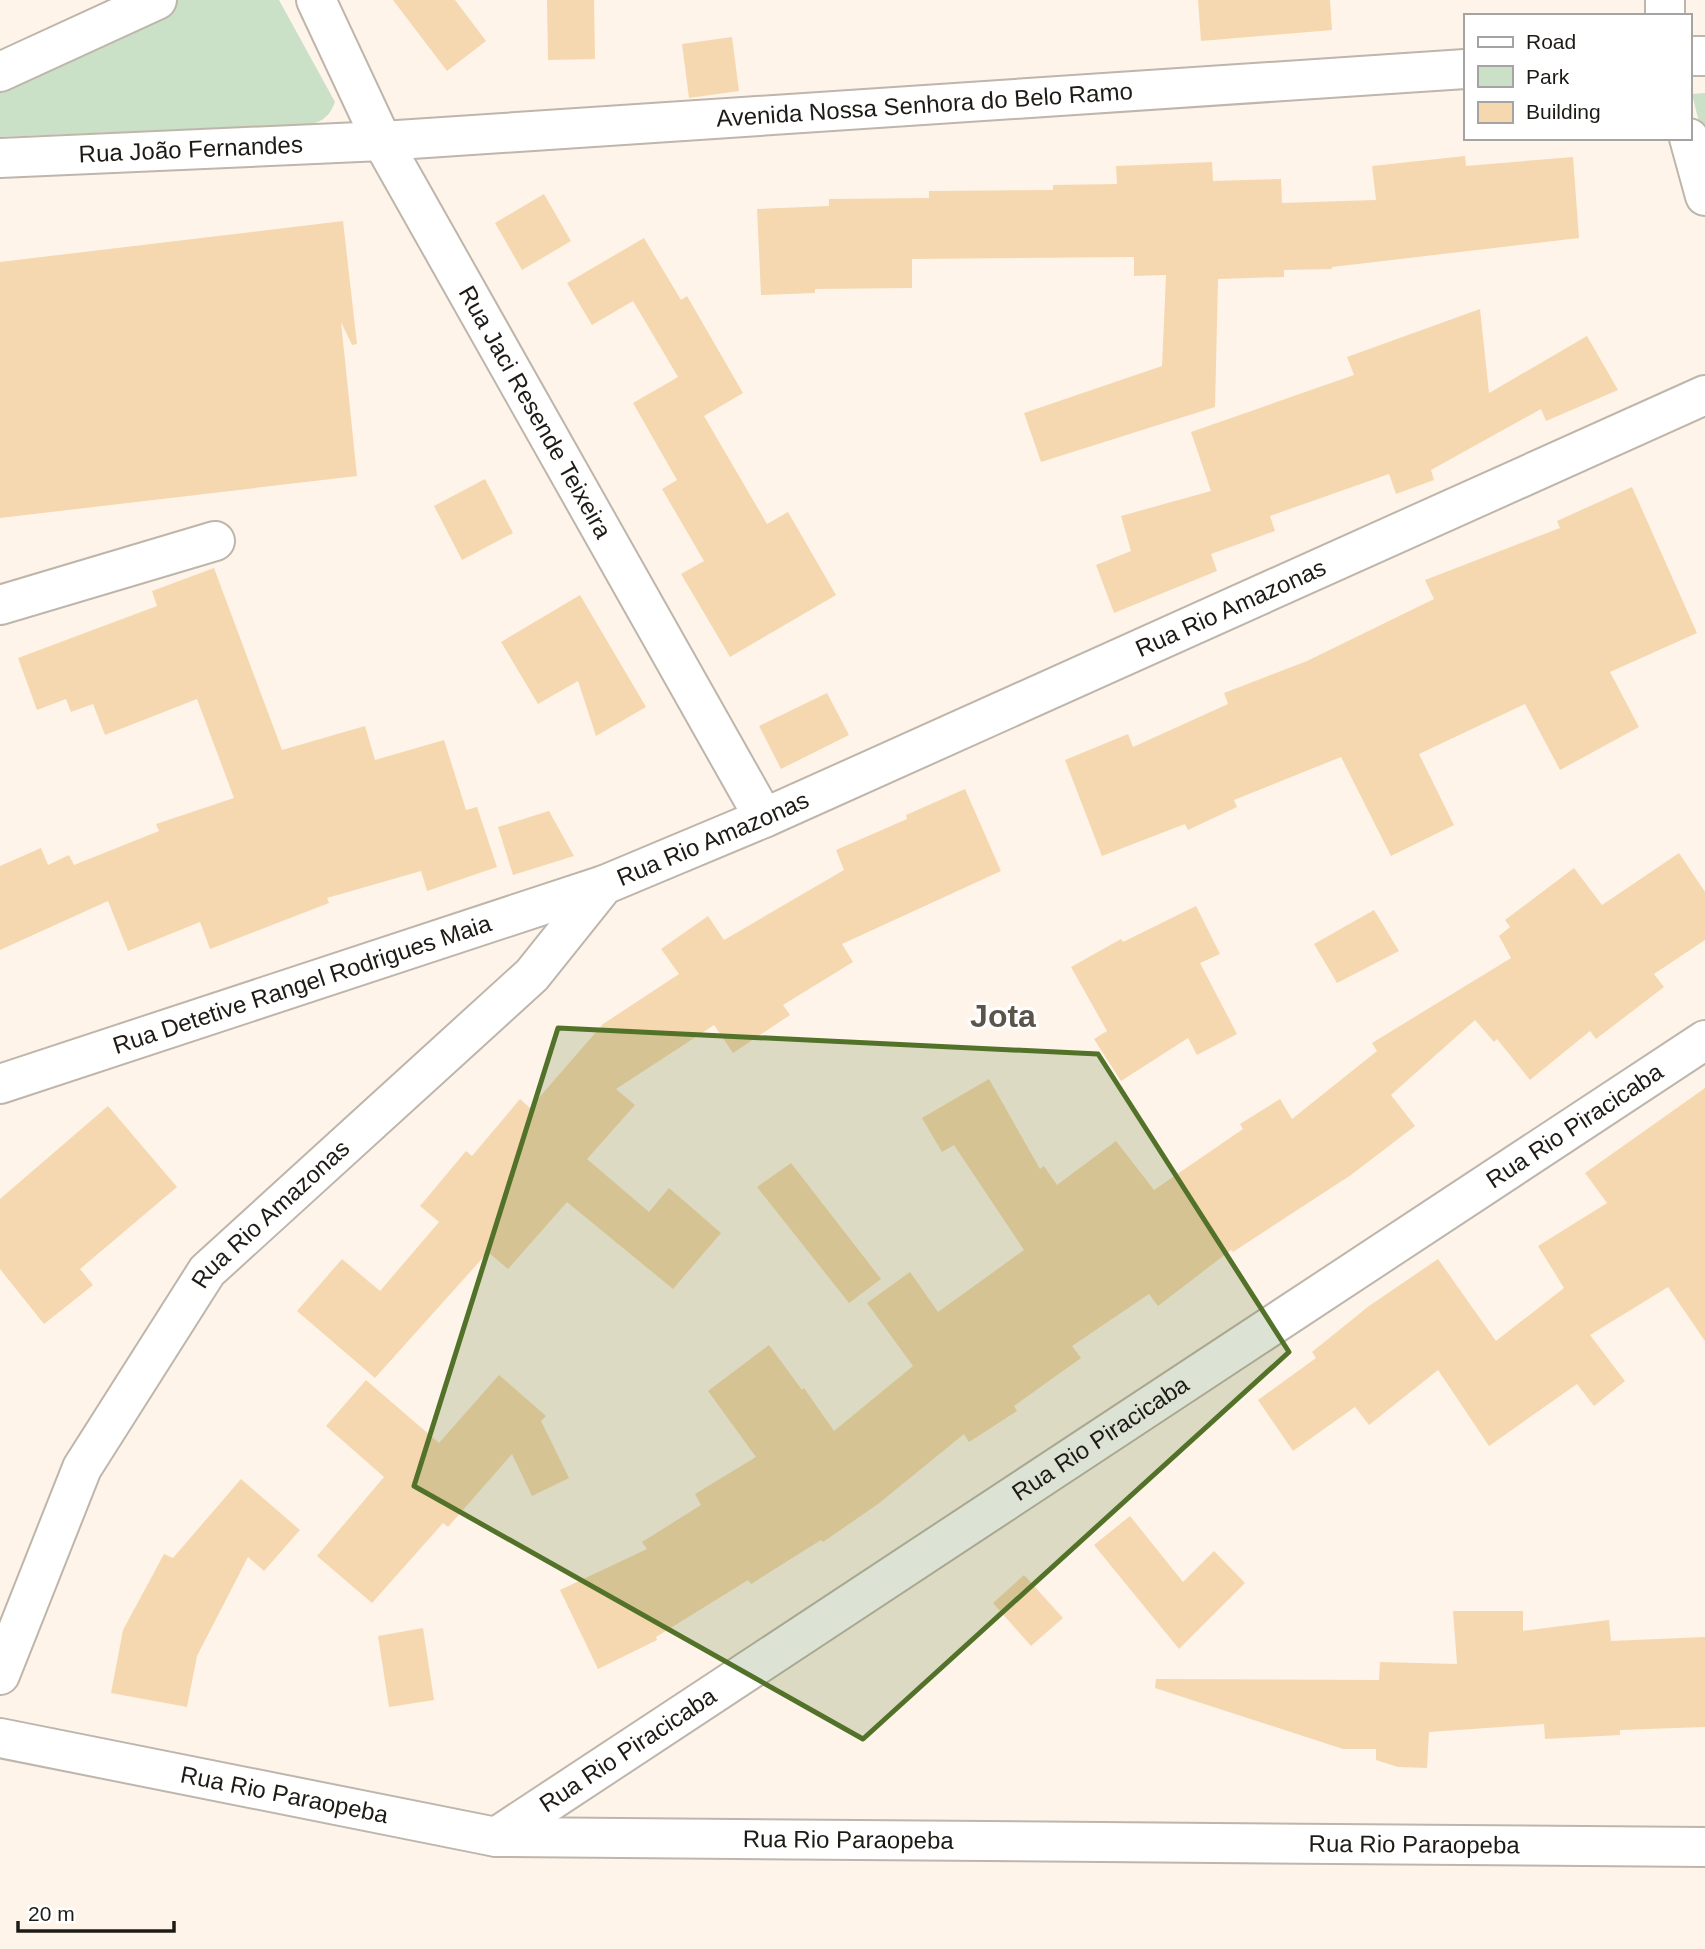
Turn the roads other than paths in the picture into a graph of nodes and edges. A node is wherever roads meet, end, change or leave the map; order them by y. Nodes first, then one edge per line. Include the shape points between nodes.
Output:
1 (157, 0) edge
2 (316, 0) edge
3 (1464, 69) edge
4 (0, 72) edge
5 (1690, 140) edge
6 (382, 141) junction
7 (0, 158) edge
8 (1705, 196) edge
9 (1705, 395) edge
10 (215, 541) dead end
11 (0, 605) edge
12 (764, 818) junction
13 (604, 885) junction
14 (1705, 1040) edge
15 (0, 1084) edge
16 (0, 1675) edge
17 (0, 1738) edge
18 (496, 1837) junction
19 (1705, 1847) edge

1 - 4 street
2 - 6 street, Rua Jaci Resende Teixeira
3 - 6 street, Avenida Nossa Senhora do Belo Ramo
5 - 8 street
6 - 7 street, Rua João Fernandes
6 - 12 street, Rua Jaci Resende Teixeira
9 - 12 street, Rua Rio Amazonas
10 - 11 street
12 - 13 street, Rua Rio Amazonas
13 - 15 street, Rua Detetive Rangel Rodrigues Maia
13 - 16 street, Rua Rio Amazonas via 532,975 207,1272 82,1468
14 - 18 street, Rua Rio Piracicaba
17 - 18 street, Rua Rio Paraopeba
18 - 19 street, Rua Rio Paraopeba

